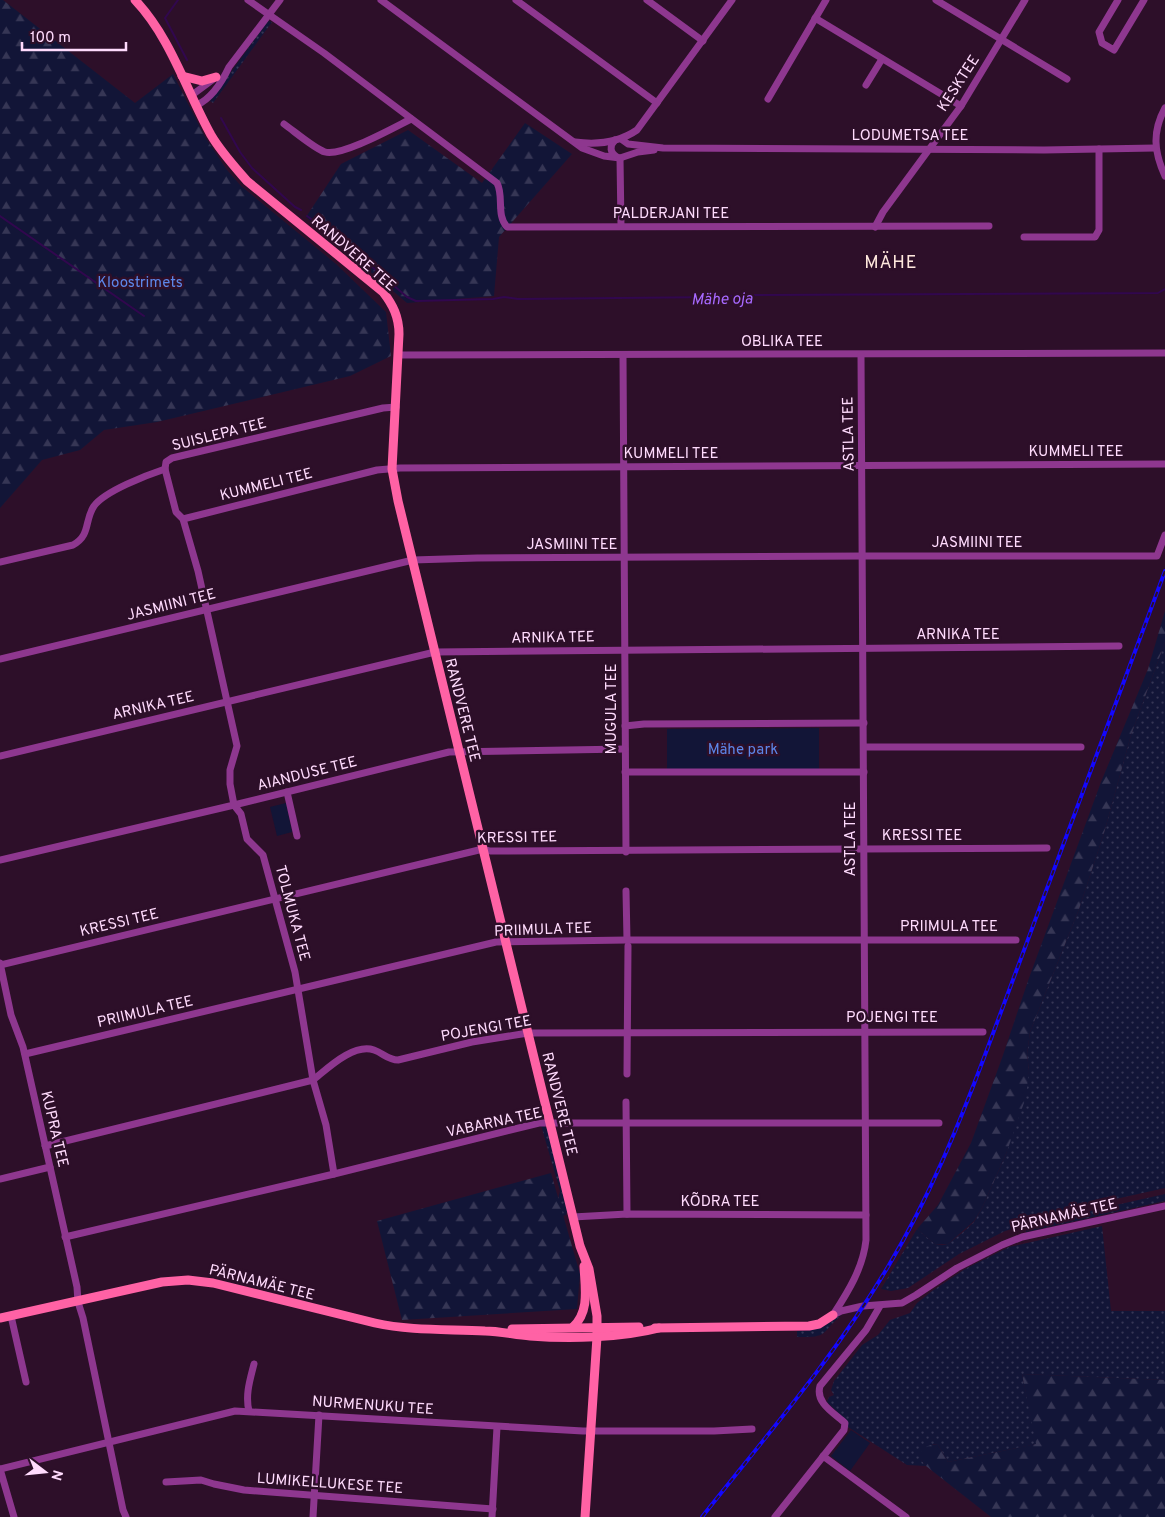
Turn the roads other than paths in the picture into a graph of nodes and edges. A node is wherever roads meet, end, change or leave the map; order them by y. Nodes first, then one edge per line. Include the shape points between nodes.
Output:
1 (135, 0) edge
2 (248, 0) edge
3 (280, 0) edge
4 (381, 0) edge
5 (516, 0) edge
6 (647, 0) edge
7 (732, 0) edge
8 (826, 0) edge
9 (936, 0) edge
10 (1118, 0) edge
11 (1144, 0) edge
12 (1022, 1) edge
13 (268, 14) junction
14 (816, 18) junction
15 (1002, 39) junction
16 (703, 41) junction
17 (882, 58) junction
18 (229, 67) junction
19 (182, 76) junction
20 (216, 77) junction
21 (1067, 79) dead end
22 (866, 85) dead end
23 (192, 95) junction
24 (768, 99) dead end
25 (657, 103) junction
26 (196, 105) junction
27 (962, 106) junction
28 (1165, 108) edge
29 (411, 120) junction
30 (284, 124) dead end
31 (636, 132) junction
32 (623, 141) junction
33 (574, 142) junction
34 (643, 146) junction
35 (664, 148) junction
36 (930, 148) junction
37 (1155, 148) junction
38 (1099, 149) junction
39 (621, 157) junction
40 (1165, 176) edge
41 (621, 226) junction
42 (989, 226) dead end
43 (875, 227) junction
44 (1024, 237) dead end
45 (1165, 353) edge
46 (398, 355) junction
47 (623, 355) junction
48 (861, 355) junction
49 (396, 407) junction
50 (1165, 464) edge
51 (862, 466) junction
52 (623, 467) junction
53 (165, 469) junction
54 (392, 469) junction
55 (183, 519) junction
56 (1165, 535) edge
57 (864, 556) junction
58 (624, 557) junction
59 (413, 560) junction
60 (0, 562) edge
61 (206, 609) junction
62 (1119, 646) dead end
63 (864, 648) junction
64 (625, 649) junction
65 (435, 652) junction
66 (0, 659) edge
67 (227, 702) junction
68 (864, 723) junction
69 (625, 726) junction
70 (864, 747) junction
71 (1081, 747) dead end
72 (625, 749) junction
73 (459, 751) junction
74 (0, 756) edge
75 (625, 772) junction
76 (864, 772) junction
77 (287, 792) junction
78 (234, 806) junction
79 (298, 836) dead end
80 (1047, 848) dead end
81 (484, 849) junction
82 (864, 849) junction
83 (626, 852) junction
84 (0, 860) edge
85 (626, 891) dead end
86 (275, 899) junction
87 (864, 939) junction
88 (1016, 940) dead end
89 (506, 941) junction
90 (628, 943) junction
91 (0, 964) edge
92 (297, 989) junction
93 (627, 1031) junction
94 (865, 1031) junction
95 (528, 1032) junction
96 (983, 1032) dead end
97 (25, 1054) junction
98 (627, 1074) dead end
99 (313, 1080) junction
100 (626, 1102) dead end
101 (550, 1123) junction
102 (865, 1123) junction
103 (939, 1123) dead end
104 (626, 1124) junction
105 (45, 1146) junction
106 (50, 1167) junction
107 (334, 1174) junction
108 (0, 1179) edge
109 (1165, 1207) edge
110 (627, 1214) junction
111 (866, 1215) junction
112 (573, 1217) junction
113 (65, 1237) junction
114 (584, 1259) junction
115 (78, 1302) junction
116 (880, 1306) junction
117 (833, 1315) junction
118 (11, 1316) junction
119 (0, 1318) edge
120 (573, 1327) junction
121 (597, 1327) junction
122 (659, 1328) junction
123 (489, 1331) junction
124 (597, 1337) junction
125 (254, 1364) dead end
126 (26, 1382) dead end
127 (249, 1412) junction
128 (319, 1415) junction
129 (497, 1427) junction
130 (752, 1429) dead end
131 (591, 1431) junction
132 (109, 1443) junction
133 (823, 1456) junction
134 (0, 1469) edge
135 (166, 1482) dead end
136 (314, 1496) junction
137 (493, 1509) junction
138 (14, 1517) edge
139 (125, 1517) edge
140 (312, 1517) edge
141 (492, 1517) edge
142 (585, 1517) edge
143 (774, 1517) edge
144 (905, 1517) edge

1 - 19 main road, RANDVERE TEE via 156,26
2 - 13 street, PALDERJANI TEE
3 - 13 street
4 - 33 street
5 - 25 street
6 - 16 street
7 - 16 street
8 - 14 street
9 - 15 street
10 - 11 street via 1099,32 1102,43 1114,50
12 - 15 street, KESKTEE
13 - 18 street
13 - 29 street, PALDERJANI TEE
14 - 17 street
14 - 24 street
15 - 21 street
15 - 27 street, KESKTEE
16 - 25 street
17 - 22 street
17 - 27 street
18 - 20 street
18 - 26 street via 211,94
19 - 20 main road via 202,81
19 - 23 main road, RANDVERE TEE
20 - 23 street
23 - 26 main road, RANDVERE TEE
25 - 31 street
26 - 46 main road, RANDVERE TEE via 230,162 247,181 383,292 398,321
27 - 36 street, KESKTEE
28 - 37 street via 1160,117
29 - 30 street via 333,154 323,152
29 - 41 street, PALDERJANI TEE via 497,183 502,216 507,226
31 - 32 street
31 - 34 street via 637,142
32 - 33 street via 600,144
32 - 34 street
32 - 39 street via 630,149
32 - 39 street via 612,145 611,150
33 - 39 street via 594,154
34 - 35 street
35 - 36 street, LODUMETSA TEE
35 - 39 street
36 - 38 street, LODUMETSA TEE
36 - 43 street, KESKTEE
37 - 38 street, LODUMETSA TEE
37 - 40 street
38 - 44 street via 1099,230 1095,237
39 - 41 street
41 - 43 street, PALDERJANI TEE
42 - 43 street, PALDERJANI TEE
45 - 48 street, OBLIKA TEE
46 - 47 street, OBLIKA TEE
46 - 49 main road, RANDVERE TEE
47 - 48 street, OBLIKA TEE
47 - 52 street, MUGULA TEE
48 - 51 street, ASTLA TEE
49 - 53 street, SUISLEPA TEE via 172,458 166,462
49 - 54 main road, RANDVERE TEE
50 - 51 street, KUMMELI TEE
51 - 52 street, KUMMELI TEE
51 - 57 street, ASTLA TEE
52 - 54 street, KUMMELI TEE
52 - 58 street, MUGULA TEE
53 - 55 street, TOLMUKA TEE via 176,512
53 - 60 street, SUISLEPA TEE via 138,478 96,504 89,514 85,534 73,545
54 - 55 street, KUMMELI TEE via 377,470
54 - 59 main road, RANDVERE TEE
55 - 61 street, TOLMUKA TEE
56 - 57 street, JASMIINI TEE via 1157,556
57 - 58 street, JASMIINI TEE
57 - 63 street, ASTLA TEE
58 - 59 street, JASMIINI TEE
58 - 64 street, MUGULA TEE
59 - 61 street, JASMIINI TEE
59 - 65 main road, RANDVERE TEE
61 - 66 street, JASMIINI TEE
61 - 67 street, TOLMUKA TEE
62 - 63 street, ARNIKA TEE
63 - 64 street, ARNIKA TEE
63 - 68 street, ASTLA TEE
64 - 65 street, ARNIKA TEE
64 - 69 street, MUGULA TEE
65 - 67 street, ARNIKA TEE
65 - 73 main road, RANDVERE TEE
67 - 74 street, ARNIKA TEE
67 - 78 street, TOLMUKA TEE via 237,746 230,770
68 - 69 street
68 - 70 street, ASTLA TEE
69 - 72 street, MUGULA TEE
70 - 71 street
70 - 76 street, ASTLA TEE
72 - 73 street, AIANDUSE TEE
72 - 75 street, MUGULA TEE
73 - 77 street, AIANDUSE TEE
73 - 81 main road, RANDVERE TEE
75 - 76 street
75 - 83 street, MUGULA TEE
76 - 82 street, ASTLA TEE
77 - 78 street, AIANDUSE TEE
77 - 79 street
78 - 84 street, AIANDUSE TEE
78 - 86 street, TOLMUKA TEE via 241,814 247,839 263,855
80 - 82 street, KRESSI TEE
81 - 83 street, KRESSI TEE
81 - 86 street, KRESSI TEE
81 - 89 main road, RANDVERE TEE
82 - 83 street, KRESSI TEE
82 - 87 street, ASTLA TEE
85 - 90 street
86 - 91 street, KRESSI TEE
86 - 92 street, TOLMUKA TEE
87 - 88 street, PRIIMULA TEE
87 - 90 street, PRIIMULA TEE
87 - 94 street, ASTLA TEE
89 - 90 street, PRIIMULA TEE
89 - 92 street, PRIIMULA TEE
89 - 95 main road, RANDVERE TEE
90 - 93 street
91 - 97 street, KUPRA TEE via 11,1014
92 - 97 street, PRIIMULA TEE
92 - 99 street, TOLMUKA TEE
93 - 94 street, POJENGI TEE
93 - 95 street, POJENGI TEE
93 - 98 street
94 - 96 street, POJENGI TEE
94 - 102 street, ASTLA TEE
95 - 99 street, POJENGI TEE via 398,1060 365,1048 340,1058
95 - 101 main road, RANDVERE TEE
97 - 105 street, KUPRA TEE
99 - 105 street, POJENGI TEE
99 - 107 street, TOLMUKA TEE via 326,1125
100 - 104 street
101 - 104 street, VABARNA TEE
101 - 107 street, VABARNA TEE via 539,1123
101 - 112 main road, RANDVERE TEE
102 - 103 street, VABARNA TEE
102 - 104 street, VABARNA TEE
102 - 111 street, ASTLA TEE
104 - 110 street
105 - 106 street, KUPRA TEE
106 - 108 street
106 - 113 street, KUPRA TEE
107 - 113 street, VABARNA TEE
109 - 116 street, PÄRNAMÄE TEE via 1022,1237 957,1268 902,1303
110 - 111 street, KÕDRA TEE
110 - 112 street, KÕDRA TEE
111 - 117 street, ASTLA TEE via 863,1258
112 - 114 main road, RANDVERE TEE
113 - 115 street, KUPRA TEE
114 - 120 main road via 584,1309
114 - 121 main road, RANDVERE TEE via 594,1295
115 - 118 main road, PÄRNAMÄE TEE
115 - 123 main road, PÄRNAMÄE TEE via 162,1282 188,1280 213,1283 382,1325
115 - 132 street, KUPRA TEE
116 - 117 street, PÄRNAMÄE TEE via 863,1306
116 - 133 street via 866,1330 820,1386 818,1393 822,1402 846,1425
117 - 122 main road, PÄRNAMÄE TEE via 809,1326
118 - 119 main road, PÄRNAMÄE TEE
118 - 126 street
120 - 121 main road, PÄRNAMÄE TEE
120 - 123 main road, PÄRNAMÄE TEE
121 - 122 main road, PÄRNAMÄE TEE
121 - 124 main road, RANDVERE TEE
122 - 124 main road, PÄRNAMÄE TEE
123 - 124 main road, PÄRNAMÄE TEE via 531,1336
124 - 131 main road, RANDVERE TEE
125 - 127 street via 249,1383
127 - 128 street, NURMENUKU TEE
127 - 132 street, NURMENUKU TEE via 235,1411
128 - 129 street, NURMENUKU TEE
128 - 136 street
129 - 131 street, NURMENUKU TEE
129 - 137 street
130 - 131 street, NURMENUKU TEE
131 - 142 main road, RANDVERE TEE
132 - 134 street, NURMENUKU TEE
132 - 139 street, KUPRA TEE
133 - 143 street
133 - 144 street
134 - 138 street
135 - 136 street, LUMIKELLUKESE TEE via 201,1480 244,1490
136 - 137 street, LUMIKELLUKESE TEE
136 - 140 street
137 - 141 street

